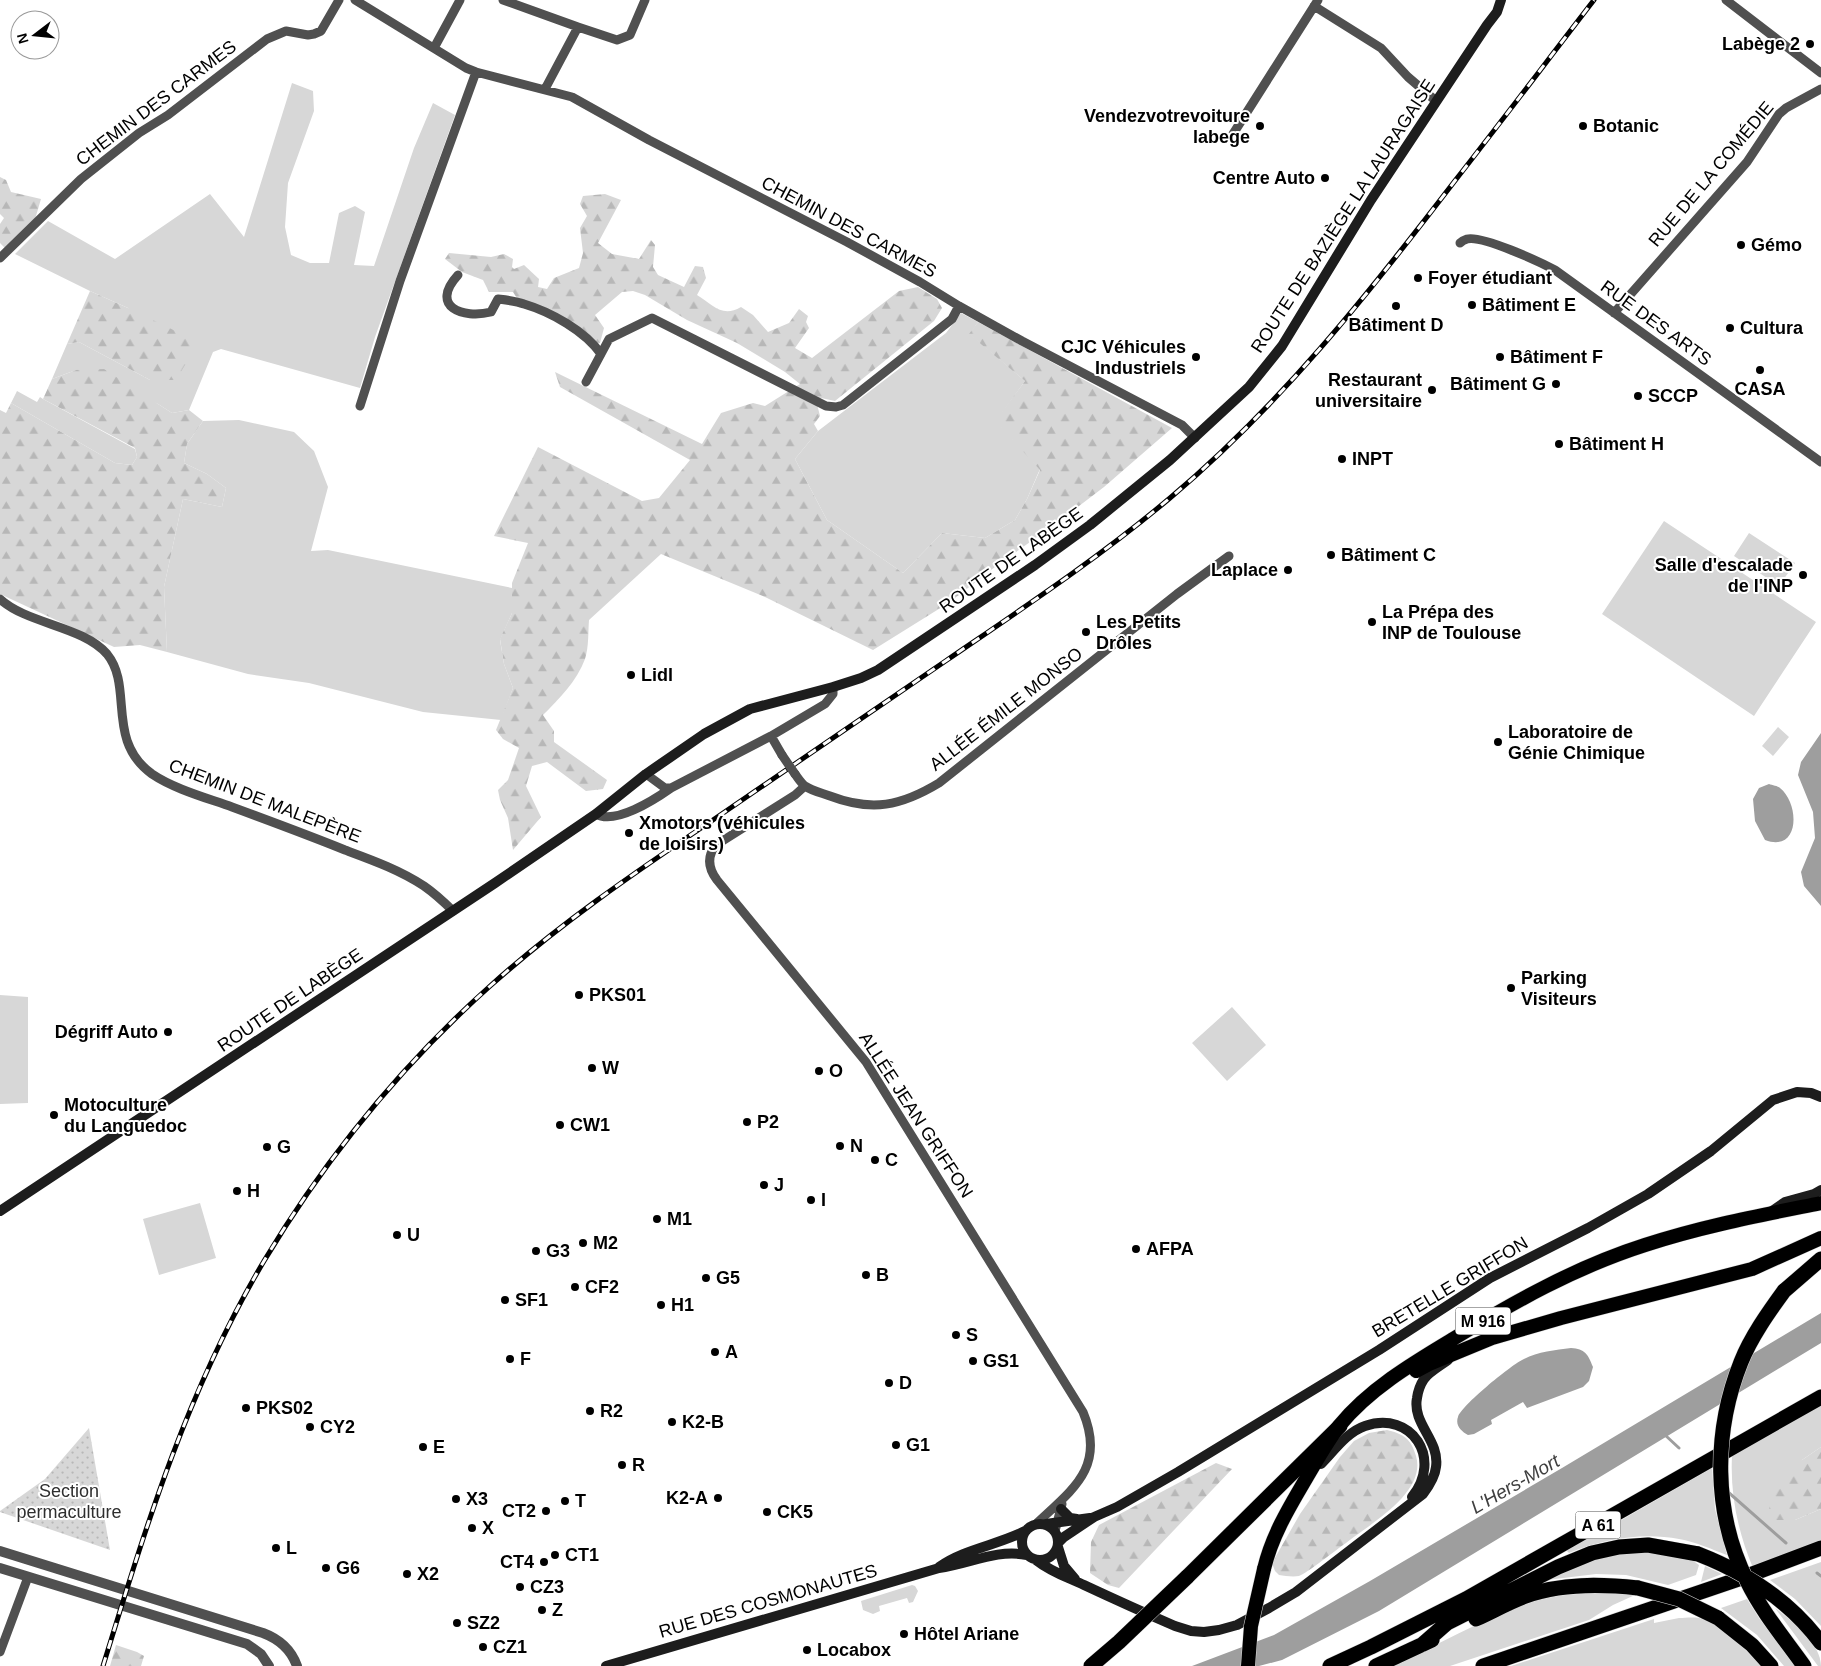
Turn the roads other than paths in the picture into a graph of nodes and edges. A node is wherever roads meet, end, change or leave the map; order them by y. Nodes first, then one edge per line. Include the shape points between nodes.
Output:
1 (339, 0) edge
2 (355, 0) edge
3 (460, 0) edge
4 (503, 0) edge
5 (644, 0) edge
6 (1493, 0) edge
7 (1501, 0) edge
8 (1726, 0) edge
9 (1316, 3) edge
10 (1487, 24) junction
11 (578, 27) junction
12 (434, 48) junction
13 (476, 72) junction
14 (1821, 73) edge
15 (545, 89) junction
16 (1821, 89) edge
17 (1436, 101) junction
18 (1233, 134) dead end
19 (1460, 243) dead end
20 (0, 258) edge
21 (458, 275) dead end
22 (958, 306) junction
23 (1614, 313) junction
24 (601, 354) junction
25 (586, 382) dead end
26 (360, 406) dead end
27 (1195, 438) junction
28 (1821, 462) edge
29 (1229, 556) dead end
30 (0, 599) edge
31 (833, 687) junction
32 (772, 736) junction
33 (646, 774) junction
34 (805, 786) junction
35 (671, 788) junction
36 (596, 814) junction
37 (453, 910) junction
38 (1821, 1097) edge
39 (1821, 1190) edge
40 (1821, 1203) edge
41 (0, 1211) edge
42 (1767, 1214) junction
43 (1821, 1238) edge
44 (1821, 1259) edge
45 (1455, 1354) junction
46 (1821, 1397) edge
47 (1340, 1426) junction
48 (1321, 1464) junction
49 (1062, 1505) junction
50 (1399, 1514) junction
51 (1094, 1517) junction
52 (1078, 1519) junction
53 (1049, 1526) junction
54 (1025, 1530) junction
55 (1058, 1545) junction
56 (1821, 1548) edge
57 (0, 1552) edge
58 (1032, 1557) junction
59 (0, 1568) edge
60 (939, 1568) junction
61 (1264, 1569) junction
62 (28, 1577) junction
63 (1078, 1582) junction
64 (1821, 1643) edge
65 (1423, 1644) junction
66 (0, 1652) edge
67 (269, 1666) edge
68 (297, 1666) edge
69 (606, 1666) edge
70 (1091, 1666) edge
71 (1248, 1666) edge
72 (1330, 1666) edge
73 (1376, 1666) edge
74 (1483, 1666) edge
75 (1771, 1666) edge
76 (1804, 1666) edge

1 - 20 street, CHEMIN DES CARMES via 321,30 308,35 286,31 267,39 81,178
2 - 12 street, CHEMIN DES CARMES
3 - 12 street
4 - 11 street
5 - 11 street via 630,35 623,39 617,40
6 - 10 main road, ROUTE DE BAZIÈGE LA LAURAGAISE
7 - 10 main road, ROUTE DE BAZIÈGE LA LAURAGAISE via 1497,12
8 - 14 street
9 - 17 street via 1381,48
9 - 18 street
10 - 17 main road, ROUTE DE BAZIÈGE LA LAURAGAISE
11 - 15 street
12 - 13 street, CHEMIN DES CARMES
13 - 15 street, CHEMIN DES CARMES
13 - 26 street via 400,282
15 - 22 street, CHEMIN DES CARMES via 572,97 648,140 847,242
16 - 23 street, RUE DE LA COMÉDIE via 1778,114 1747,162
17 - 27 main road, ROUTE DE BAZIÈGE LA LAURAGAISE via 1274,357
19 - 23 street, RUE DES ARTS via 1478,239 1543,263
21 - 24 street via 451,282 448,296 448,305 452,309 479,315 491,312 498,299 524,303 560,319 595,345
22 - 24 street via 952,318 923,343 843,405 836,407 826,406 652,318 609,339
22 - 27 street, CHEMIN DES CARMES via 1182,425
23 - 28 street, RUE DES ARTS
24 - 25 street
27 - 31 main road, ROUTE DE LABÈGE via 1035,566 878,670
29 - 34 street, ALLÉE ÉMILE MONSO via 923,793 904,801 872,806 840,800
30 - 37 street, CHEMIN DE MALEPÈRE via 25,614 92,642 107,654 116,674 127,742 152,774 185,790 390,868 425,887
31 - 32 street via 833,694 825,704
31 - 33 main road, ROUTE DE LABÈGE via 750,709 704,734
32 - 34 street, bridge
32 - 35 street
33 - 35 street via 665,788
33 - 36 main road, ROUTE DE LABÈGE
34 - 49 street, ALLÉE JEAN GRIFFON via 716,845 710,854 709,865 717,880 866,1062 1083,1412 1091,1433 1091,1452 1084,1474
35 - 36 street via 621,815 602,818
36 - 37 main road, ROUTE DE LABÈGE
37 - 41 main road, ROUTE DE LABÈGE
38 - 51 main road, BRETELLE GRIFFON via 1797,1092 1773,1100 1711,1150 1648,1194 1490,1278 1380,1350 1124,1503
39 - 42 main road via 1785,1202
40 - 42 highway, M 916
42 - 47 highway, M 916 via 1644,1245 1554,1281 1402,1370 1364,1400
43 - 45 highway, M 916 via 1752,1269 1492,1338
44 - 76 highway, bridge via 1784,1291 1752,1341 1735,1378 1721,1442 1721,1484 1730,1537 1747,1581 1767,1616
45 - 48 highway, M 916 via 1405,1378 1349,1428
45 - 50 main road via 1424,1379 1418,1390 1416,1414 1435,1451 1436,1466 1432,1482 1423,1494
46 - 72 highway, A 61 via 1466,1599
47 - 61 highway, M 916 via 1280,1525
47 - 70 highway, bridge via 1187,1577
48 - 50 main road via 1363,1426 1393,1424 1406,1429 1417,1440 1424,1455 1425,1473 1419,1490
48 - 61 highway, M 916 via 1289,1517
49 - 52 main road via 1070,1518
49 - 53 street, ALLÉE JEAN GRIFFON
49 - 53 street, ALLÉE JEAN GRIFFON
50 - 63 main road via 1296,1592 1237,1625 1219,1630 1191,1631 1175,1626
51 - 52 main road, BRETELLE GRIFFON
51 - 55 main road, BRETELLE GRIFFON via 1064,1537
52 - 53 main road, BRETELLE GRIFFON
53 - 54 main road
53 - 55 main road
54 - 58 main road via 1022,1546
54 - 60 main road, RUE DES COSMONAUTES via 950,1559
55 - 58 main road via 1052,1556 1042,1560
55 - 63 main road via 1064,1566
56 - 74 highway
57 - 68 street via 252,1629 282,1644
58 - 60 main road, RUE DES COSMONAUTES via 1009,1552
58 - 63 main road via 1056,1574
59 - 62 street
60 - 69 main road, RUE DES COSMONAUTES
61 - 71 highway, M 916, bridge via 1251,1626
62 - 66 street
62 - 67 street via 247,1644 261,1654
64 - 65 highway, bridge via 1789,1608 1747,1576 1698,1554 1642,1545 1592,1554 1558,1567 1447,1623
65 - 73 highway
65 - 75 highway, bridge via 1526,1596 1558,1588 1615,1585 1679,1599 1718,1618

